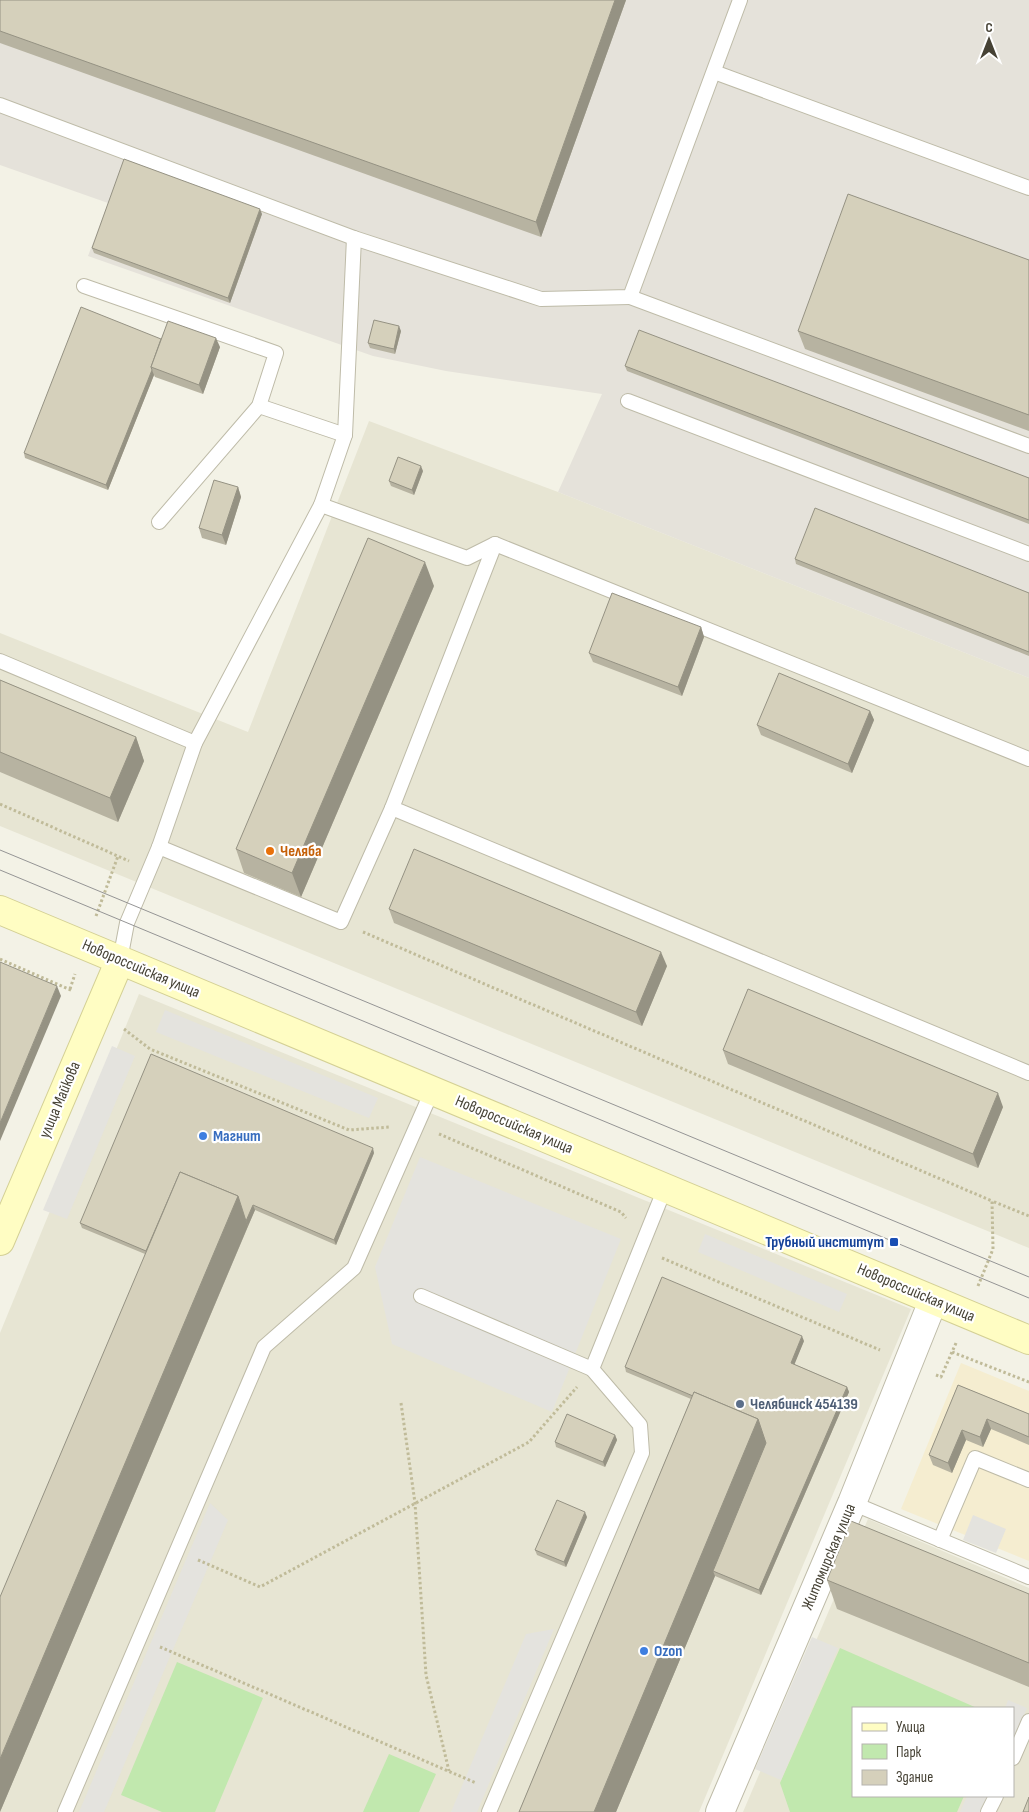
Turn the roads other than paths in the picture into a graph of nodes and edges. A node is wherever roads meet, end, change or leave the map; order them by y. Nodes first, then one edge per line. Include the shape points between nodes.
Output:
1 (740, 0) edge
2 (714, 72) junction
3 (0, 105) edge
4 (1029, 188) edge
5 (354, 238) junction
6 (84, 286) dead end
7 (630, 297) junction
8 (628, 401) dead end
9 (259, 406) junction
10 (345, 435) junction
11 (1029, 446) edge
12 (321, 505) junction
13 (159, 522) dead end
14 (495, 544) junction
15 (1029, 554) edge
16 (0, 661) edge
17 (195, 743) junction
18 (1029, 759) edge
19 (392, 808) junction
20 (159, 847) junction
21 (0, 910) edge
22 (120, 960) junction
23 (1029, 1073) edge
24 (432, 1091) junction
25 (665, 1188) junction
26 (0, 1241) edge
27 (421, 1296) dead end
28 (933, 1301) junction
29 (1029, 1340) edge
30 (592, 1369) junction
31 (1029, 1480) edge
32 (852, 1504) junction
33 (940, 1540) junction
34 (1029, 1577) edge
35 (1029, 1721) edge
36 (1014, 1756) edge
37 (996, 1797) edge
38 (65, 1812) edge
39 (489, 1812) edge
40 (720, 1812) edge
41 (988, 1812) edge

1 - 2 lane
2 - 4 lane
2 - 7 lane
3 - 5 lane
5 - 7 lane via 541,299
5 - 10 lane
6 - 9 lane via 276,353
7 - 11 lane
8 - 15 lane
9 - 10 lane
9 - 13 lane
10 - 12 lane
12 - 14 lane via 467,558
12 - 17 lane
14 - 18 lane
14 - 19 lane
16 - 17 lane
17 - 20 lane
19 - 20 lane via 341,922
19 - 23 lane
20 - 22 lane via 128,923
21 - 22 main road, Новороссийская улица
22 - 24 main road, Новороссийская улица
22 - 26 main road, улица Майкова
24 - 25 main road, Новороссийская улица
24 - 38 lane via 354,1268 264,1347
25 - 28 main road, Новороссийская улица
25 - 30 lane
27 - 30 lane
28 - 29 main road, Новороссийская улица
28 - 32 street, Житомирская улица
30 - 39 lane via 640,1425 642,1453
31 - 33 lane via 975,1458
32 - 33 lane
32 - 40 street, Житомирская улица
33 - 34 lane
35 - 36 lane
37 - 41 lane

